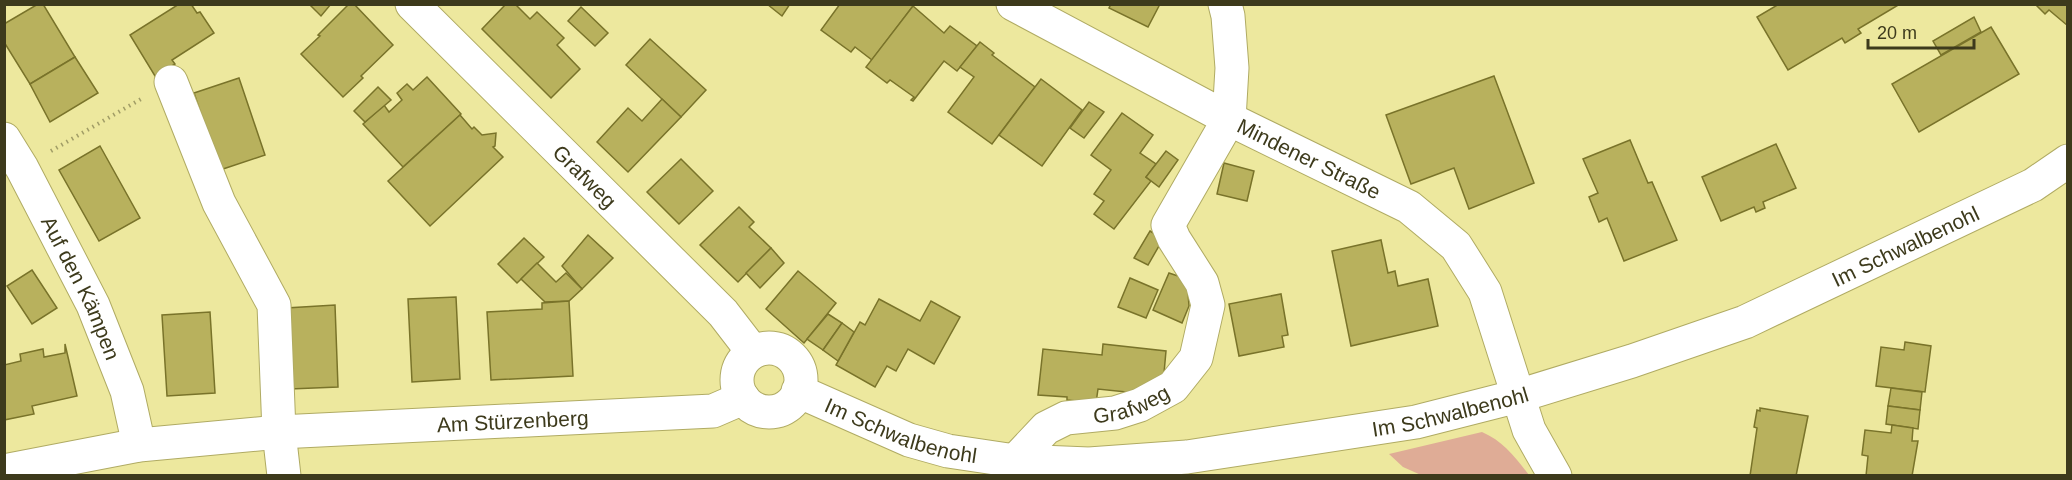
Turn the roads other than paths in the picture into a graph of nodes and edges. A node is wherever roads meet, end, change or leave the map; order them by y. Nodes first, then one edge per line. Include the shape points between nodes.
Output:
1 (412, 4) edge
2 (1013, 4) edge
3 (1225, 4) edge
4 (171, 82) road end
5 (1229, 119) junction
6 (4, 139) edge
7 (2067, 161) edge
8 (753, 352) junction
9 (798, 391) junction
10 (1518, 396) junction
11 (743, 398) junction
12 (279, 432) junction
13 (139, 445) junction
14 (1017, 468) edge
15 (4, 471) edge
16 (284, 476) edge
17 (1555, 476) edge

1 - 8 street, Grafweg via 723,313
2 - 5 street, Mindener Straße
3 - 5 street via 1232,68
4 - 12 street via 219,203 274,305
5 - 10 street, Mindener Straße via 1409,207 1456,246 1485,292
5 - 14 street, Grafweg via 1168,225 1202,283 1208,305 1196,358 1173,387 1140,405 1115,413 1066,418 1046,428
6 - 13 street, Auf den Kämpen via 93,305 127,391
7 - 10 street, Im Schwalbenohl via 2033,184 1745,322 1632,362
8 - 9 street via 772,348 789,356 800,372
8 - 11 street via 738,373
9 - 11 street via 794,400 777,410 749,405
9 - 14 street, Im Schwalbenohl via 909,440
10 - 14 street, Im Schwalbenohl via 1416,422 1187,458
10 - 17 street, Mindener Straße via 1529,430
11 - 12 street, Am Stürzenberg via 713,411
12 - 13 street, Am Stürzenberg
12 - 16 street
13 - 15 street, Am Stürzenberg

